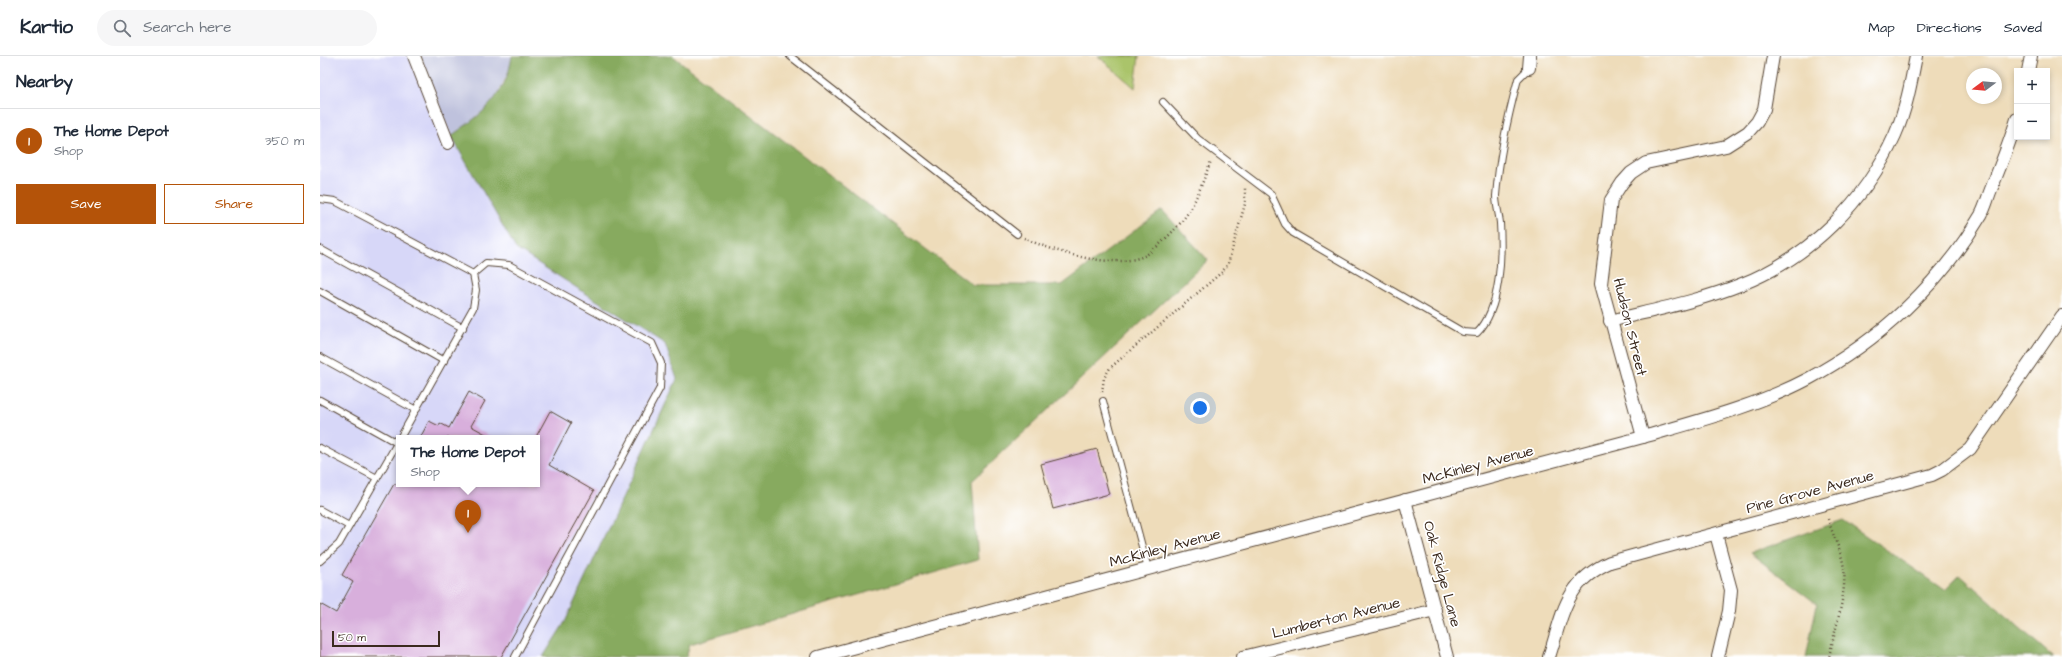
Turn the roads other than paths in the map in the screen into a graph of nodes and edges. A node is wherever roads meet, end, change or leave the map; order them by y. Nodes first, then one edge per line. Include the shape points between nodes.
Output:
1 (414, 56) edge
2 (790, 56) edge
3 (1530, 56) edge
4 (1773, 56) edge
5 (1916, 56) edge
6 (2031, 56) edge
7 (1528, 68) joint
8 (2029, 68) edge
9 (1163, 102) dead end
10 (2014, 128) edge
11 (448, 143) dead end
12 (320, 199) edge
13 (1017, 234) road end
14 (320, 248) edge
15 (473, 274) junction
16 (320, 291) edge
17 (2062, 316) edge
18 (1610, 322) junction
19 (463, 328) junction
20 (320, 357) edge
21 (444, 361) junction
22 (320, 400) edge
23 (1103, 401) road end
24 (416, 410) junction
25 (402, 435) edge
26 (1643, 437) junction
27 (396, 438) edge
28 (396, 445) edge
29 (320, 448) edge
30 (377, 478) junction
31 (1405, 500) junction
32 (320, 510) edge
33 (349, 526) junction
34 (1716, 534) junction
35 (323, 555) edge
36 (320, 561) edge
37 (1148, 569) junction
38 (1435, 610) junction
39 (515, 657) edge
40 (818, 657) edge
41 (1243, 657) edge
42 (1447, 657) edge
43 (1549, 657) edge
44 (1718, 657) edge

1 - 11 street
2 - 13 lane
3 - 7 street
4 - 18 street, Hudson Street via 1764,109 1748,132 1726,146 1646,163 1631,173 1611,200 1601,284
5 - 18 street via 1909,93 1887,151 1864,188 1828,230 1800,253 1744,284
6 - 8 street
7 - 9 lane via 1518,79 1500,168 1496,197 1501,241 1494,304 1486,325 1478,333 1463,332 1293,234 1285,224 1271,194 1198,139
10 - 26 street, McKinley Avenue via 1981,214 1945,267 1902,313 1851,354 1807,380 1738,409
12 - 15 lane via 335,201
14 - 19 lane
15 - 19 lane via 476,290 473,308
15 - 39 lane via 486,263 510,265 652,343 661,363 660,388
16 - 21 lane
17 - 34 street, Pine Grove Avenue via 1970,449 1942,470 1932,475
18 - 26 street, Hudson Street
19 - 21 lane
20 - 24 lane
21 - 24 lane
22 - 27 lane
23 - 37 lane
24 - 25 lane
26 - 31 street, McKinley Avenue
28 - 30 lane
29 - 30 lane
30 - 33 lane
31 - 37 street, McKinley Avenue
31 - 38 street, Oak Ridge Lane
32 - 33 lane
33 - 35 lane via 339,544
34 - 43 street, Pine Grove Avenue via 1610,562 1589,573 1573,589 1568,599
34 - 44 street via 1731,590 1730,611
35 - 36 lane
37 - 40 street, McKinley Avenue
38 - 41 street, Lumberton Avenue
38 - 42 street, Oak Ridge Lane

